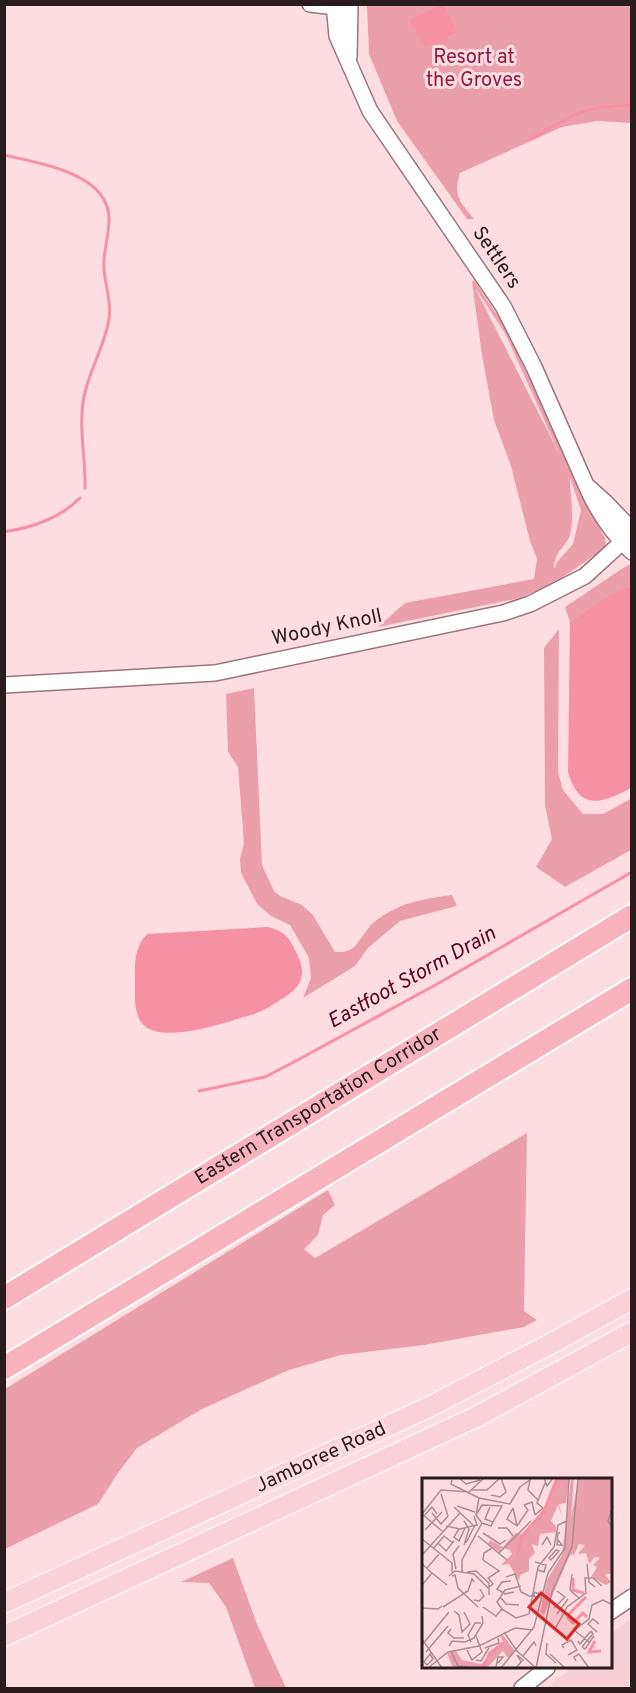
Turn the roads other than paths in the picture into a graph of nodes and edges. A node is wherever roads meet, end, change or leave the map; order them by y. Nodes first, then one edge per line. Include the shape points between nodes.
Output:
1 (310, 4) edge
2 (334, 6) edge
3 (350, 7) edge
4 (349, 66) junction
5 (629, 540) edge
6 (4, 685) edge
7 (632, 916) edge
8 (632, 989) edge
9 (4, 1298) edge
10 (632, 1299) edge
11 (632, 1332) edge
12 (4, 1368) edge
13 (632, 1597) edge
14 (4, 1603) edge
15 (612, 1611) edge
16 (4, 1636) edge
17 (546, 1669) edge
18 (522, 1689) edge

1 - 2 street
2 - 3 street
2 - 4 street, Settlers via 337,36
3 - 4 street, Settlers
4 - 5 street, Settlers via 370,111 503,306 586,485 605,502
5 - 6 street, Woody Knoll via 585,576 503,613 215,672
7 - 9 highway, Eastern Transportation Corridor
8 - 12 highway
10 - 14 main road, Jamboree Road via 429,1407
11 - 16 main road, Jamboree Road via 478,1416
13 - 15 street
17 - 18 street

